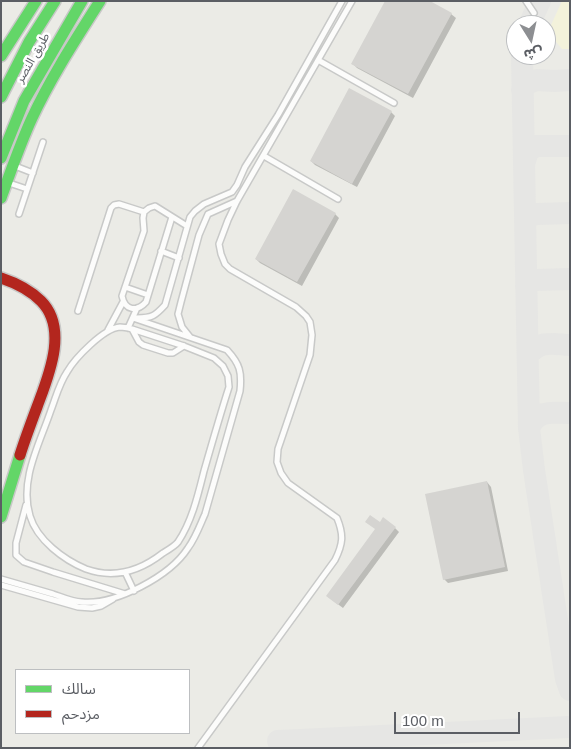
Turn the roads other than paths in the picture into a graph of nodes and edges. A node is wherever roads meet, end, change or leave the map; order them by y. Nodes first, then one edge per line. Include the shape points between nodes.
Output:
1 (36, 1) edge
2 (55, 1) edge
3 (82, 1) edge
4 (100, 1) edge
5 (342, 1) edge
6 (352, 1) edge
7 (526, 1) edge
8 (534, 13) dead end
9 (1, 56) edge
10 (318, 60) junction
11 (1, 97) edge
12 (394, 103) dead end
13 (43, 142) dead end
14 (6, 146) junction
15 (18, 152) junction
16 (264, 156) junction
17 (1, 158) edge
18 (13, 165) junction
19 (33, 173) junction
20 (7, 183) junction
21 (27, 189) junction
22 (1, 198) edge
23 (338, 199) dead end
24 (237, 201) junction
25 (144, 212) junction
26 (19, 214) dead end
27 (172, 217) junction
28 (187, 226) junction
29 (161, 251) junction
30 (178, 258) junction
31 (1, 278) edge
32 (125, 287) junction
33 (148, 295) junction
34 (123, 302) junction
35 (137, 308) junction
36 (78, 311) dead end
37 (133, 318) junction
38 (130, 328) junction
39 (108, 330) junction
40 (190, 337) junction
41 (204, 342) junction
42 (184, 346) junction
43 (201, 352) junction
44 (212, 444) junction
45 (224, 448) junction
46 (27, 502) junction
47 (1, 517) edge
48 (177, 543) junction
49 (188, 550) junction
50 (125, 572) junction
51 (1, 579) edge
52 (1, 585) edge
53 (134, 591) junction
54 (125, 594) junction
55 (115, 598) junction
56 (198, 748) edge

1 - 9 main road
2 - 11 main road, طريق النصر
3 - 14 main road, طريق النصر via 24,101
4 - 15 main road via 44,94
5 - 28 lane via 232,192 195,210
6 - 10 lane
7 - 8 lane
10 - 12 lane
10 - 16 lane
13 - 19 lane
14 - 15 main road
14 - 17 main road, طريق النصر
15 - 18 main road
16 - 23 lane
16 - 24 lane
18 - 19 lane
18 - 20 main road
19 - 21 lane
20 - 21 lane
20 - 22 main road
21 - 26 lane
24 - 40 lane via 208,214 199,235 178,314
24 - 56 lane via 219,244 225,264 306,316 312,335 310,355 278,449 277,462 288,483 337,518 342,536 335,560
25 - 27 lane via 154,206
25 - 32 lane via 144,232
25 - 36 lane via 119,204 111,208
27 - 28 lane
27 - 29 lane
28 - 30 lane
29 - 30 lane
29 - 33 lane
30 - 37 lane via 165,305 154,316
31 - 47 main road via 27,289 39,300 52,320 56,344
32 - 33 lane
32 - 34 lane
33 - 35 lane via 146,302
34 - 35 lane via 132,309
34 - 39 lane
35 - 37 lane
37 - 38 lane
37 - 40 lane
38 - 39 lane
38 - 42 lane
38 - 42 lane via 143,345 168,353
39 - 46 lane via 73,363 61,382 29,474
40 - 41 lane
41 - 43 lane
41 - 45 lane via 227,350 240,368 240,391
42 - 43 lane
43 - 44 lane via 223,366 228,376 229,388
44 - 45 lane
44 - 48 lane via 188,524
45 - 49 lane via 205,514
46 - 50 lane via 30,517 41,536 63,557 100,573
46 - 54 lane via 16,555 24,562
48 - 49 lane
48 - 50 lane via 150,563
49 - 53 lane via 174,564
50 - 53 lane
51 - 55 lane via 78,602
52 - 55 lane via 78,607 101,606
53 - 54 lane
54 - 55 lane

